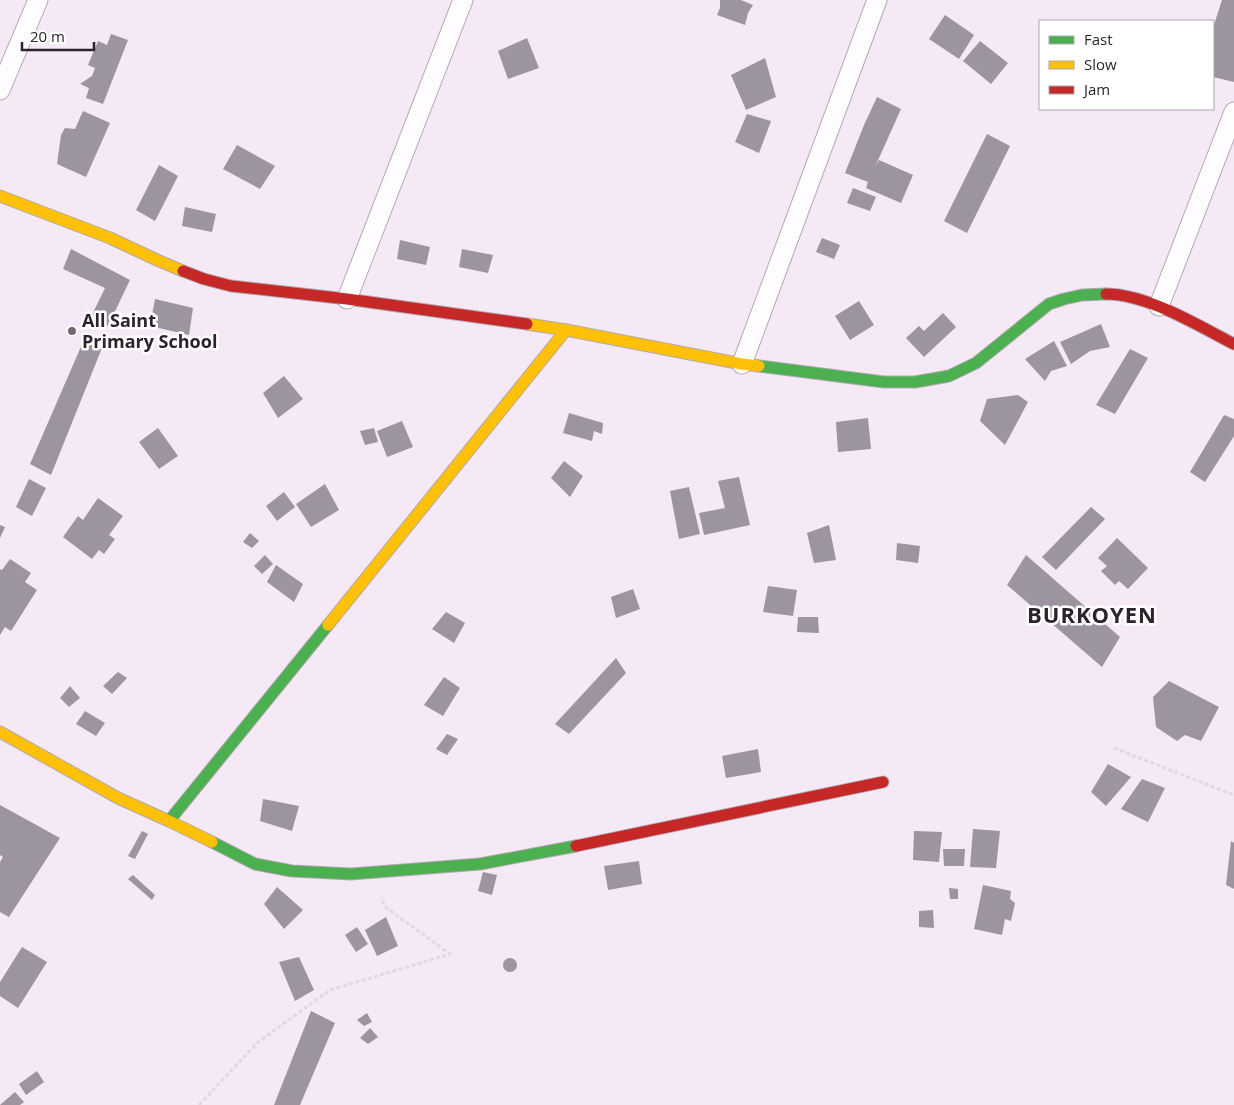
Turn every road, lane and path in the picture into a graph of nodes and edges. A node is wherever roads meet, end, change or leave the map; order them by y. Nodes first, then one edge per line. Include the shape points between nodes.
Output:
1 (38, 0) edge
2 (463, 0) edge
3 (877, 0) edge
4 (0, 90) edge
5 (1234, 112) edge
6 (0, 196) edge
7 (347, 300) junction
8 (1159, 306) junction
9 (566, 330) junction
10 (1234, 344) edge
11 (742, 364) junction
12 (0, 732) edge
13 (1114, 748) dead end
14 (883, 782) dead end
15 (1234, 795) edge
16 (169, 821) junction
17 (376, 872) junction
18 (199, 1105) edge

1 - 4 street
2 - 7 street
3 - 11 street
5 - 8 street
6 - 7 street via 204,278 231,286
7 - 9 street
8 - 10 street
8 - 11 street via 1118,294 1064,299 1049,304 976,363 949,376 915,382 884,382
9 - 11 street
9 - 16 street
12 - 16 street via 95,786
13 - 15 path
14 - 17 street via 480,864
16 - 17 street via 255,864 292,871
17 - 18 path via 384,906 450,954 330,990 257,1043

